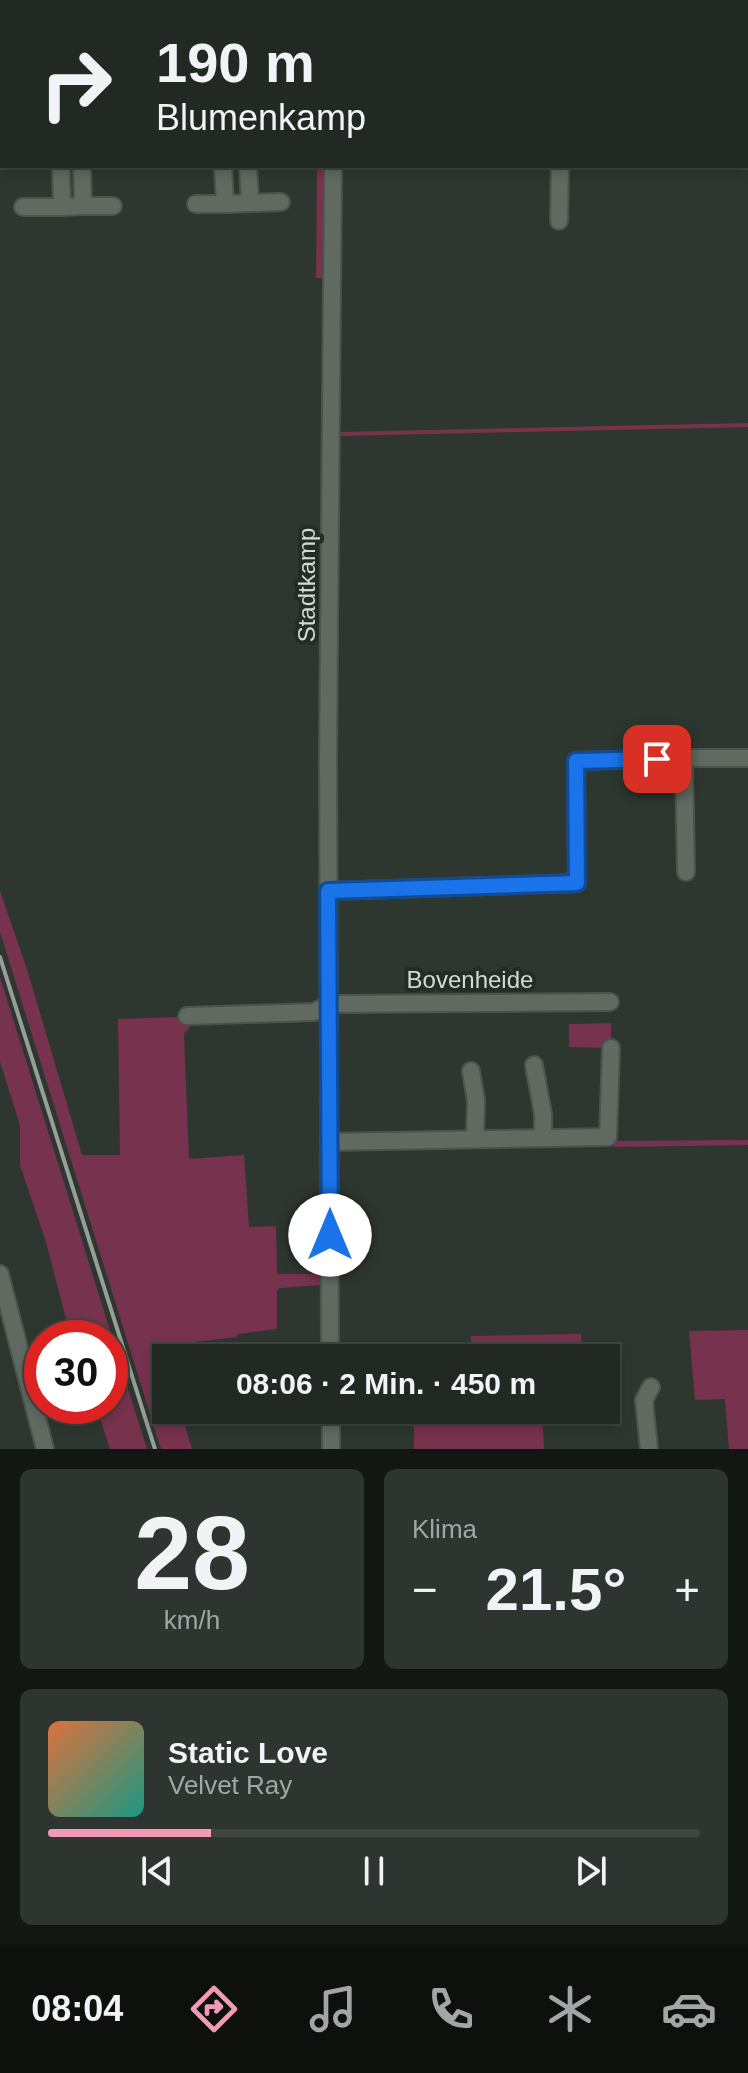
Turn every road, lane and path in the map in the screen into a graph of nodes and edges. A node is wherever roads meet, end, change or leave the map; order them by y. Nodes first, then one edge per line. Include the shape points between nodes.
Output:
1 (61, 168) edge
2 (82, 168) edge
3 (223, 168) edge
4 (248, 168) edge
5 (333, 168) edge
6 (560, 168) edge
7 (281, 202) dead end
8 (250, 203) junction
9 (196, 204) dead end
10 (225, 204) junction
11 (83, 206) junction
12 (113, 206) dead end
13 (23, 207) dead end
14 (62, 207) junction
15 (559, 221) dead end
16 (684, 758) junction
17 (748, 758) edge
18 (686, 872) dead end
19 (328, 891) junction
20 (610, 1002) dead end
21 (330, 1004) junction
22 (187, 1016) dead end
23 (611, 1048) dead end
24 (534, 1065) dead end
25 (471, 1071) dead end
26 (543, 1138) junction
27 (475, 1139) junction
28 (329, 1142) junction
29 (0, 1274) edge
30 (330, 1344) edge
31 (651, 1387) dead end
32 (331, 1424) edge
33 (45, 1449) edge
34 (331, 1449) edge
35 (649, 1449) edge

1 - 14 street
2 - 11 street
3 - 10 street
4 - 8 street
5 - 19 street, Stadtkamp
6 - 15 street
7 - 8 street
8 - 10 street
9 - 10 street
11 - 12 street
11 - 14 street
13 - 14 street
16 - 17 street
16 - 18 street
16 - 19 street via 576,761 577,883
19 - 21 street, Stadtkamp
20 - 21 street, Bovenheide
21 - 22 street via 314,1012
21 - 28 street, Stadtkamp
23 - 26 street via 608,1137
24 - 26 street
25 - 27 street
26 - 27 street
27 - 28 street
28 - 30 street, Stadtkamp
29 - 33 street
31 - 35 street via 644,1400
32 - 34 street

